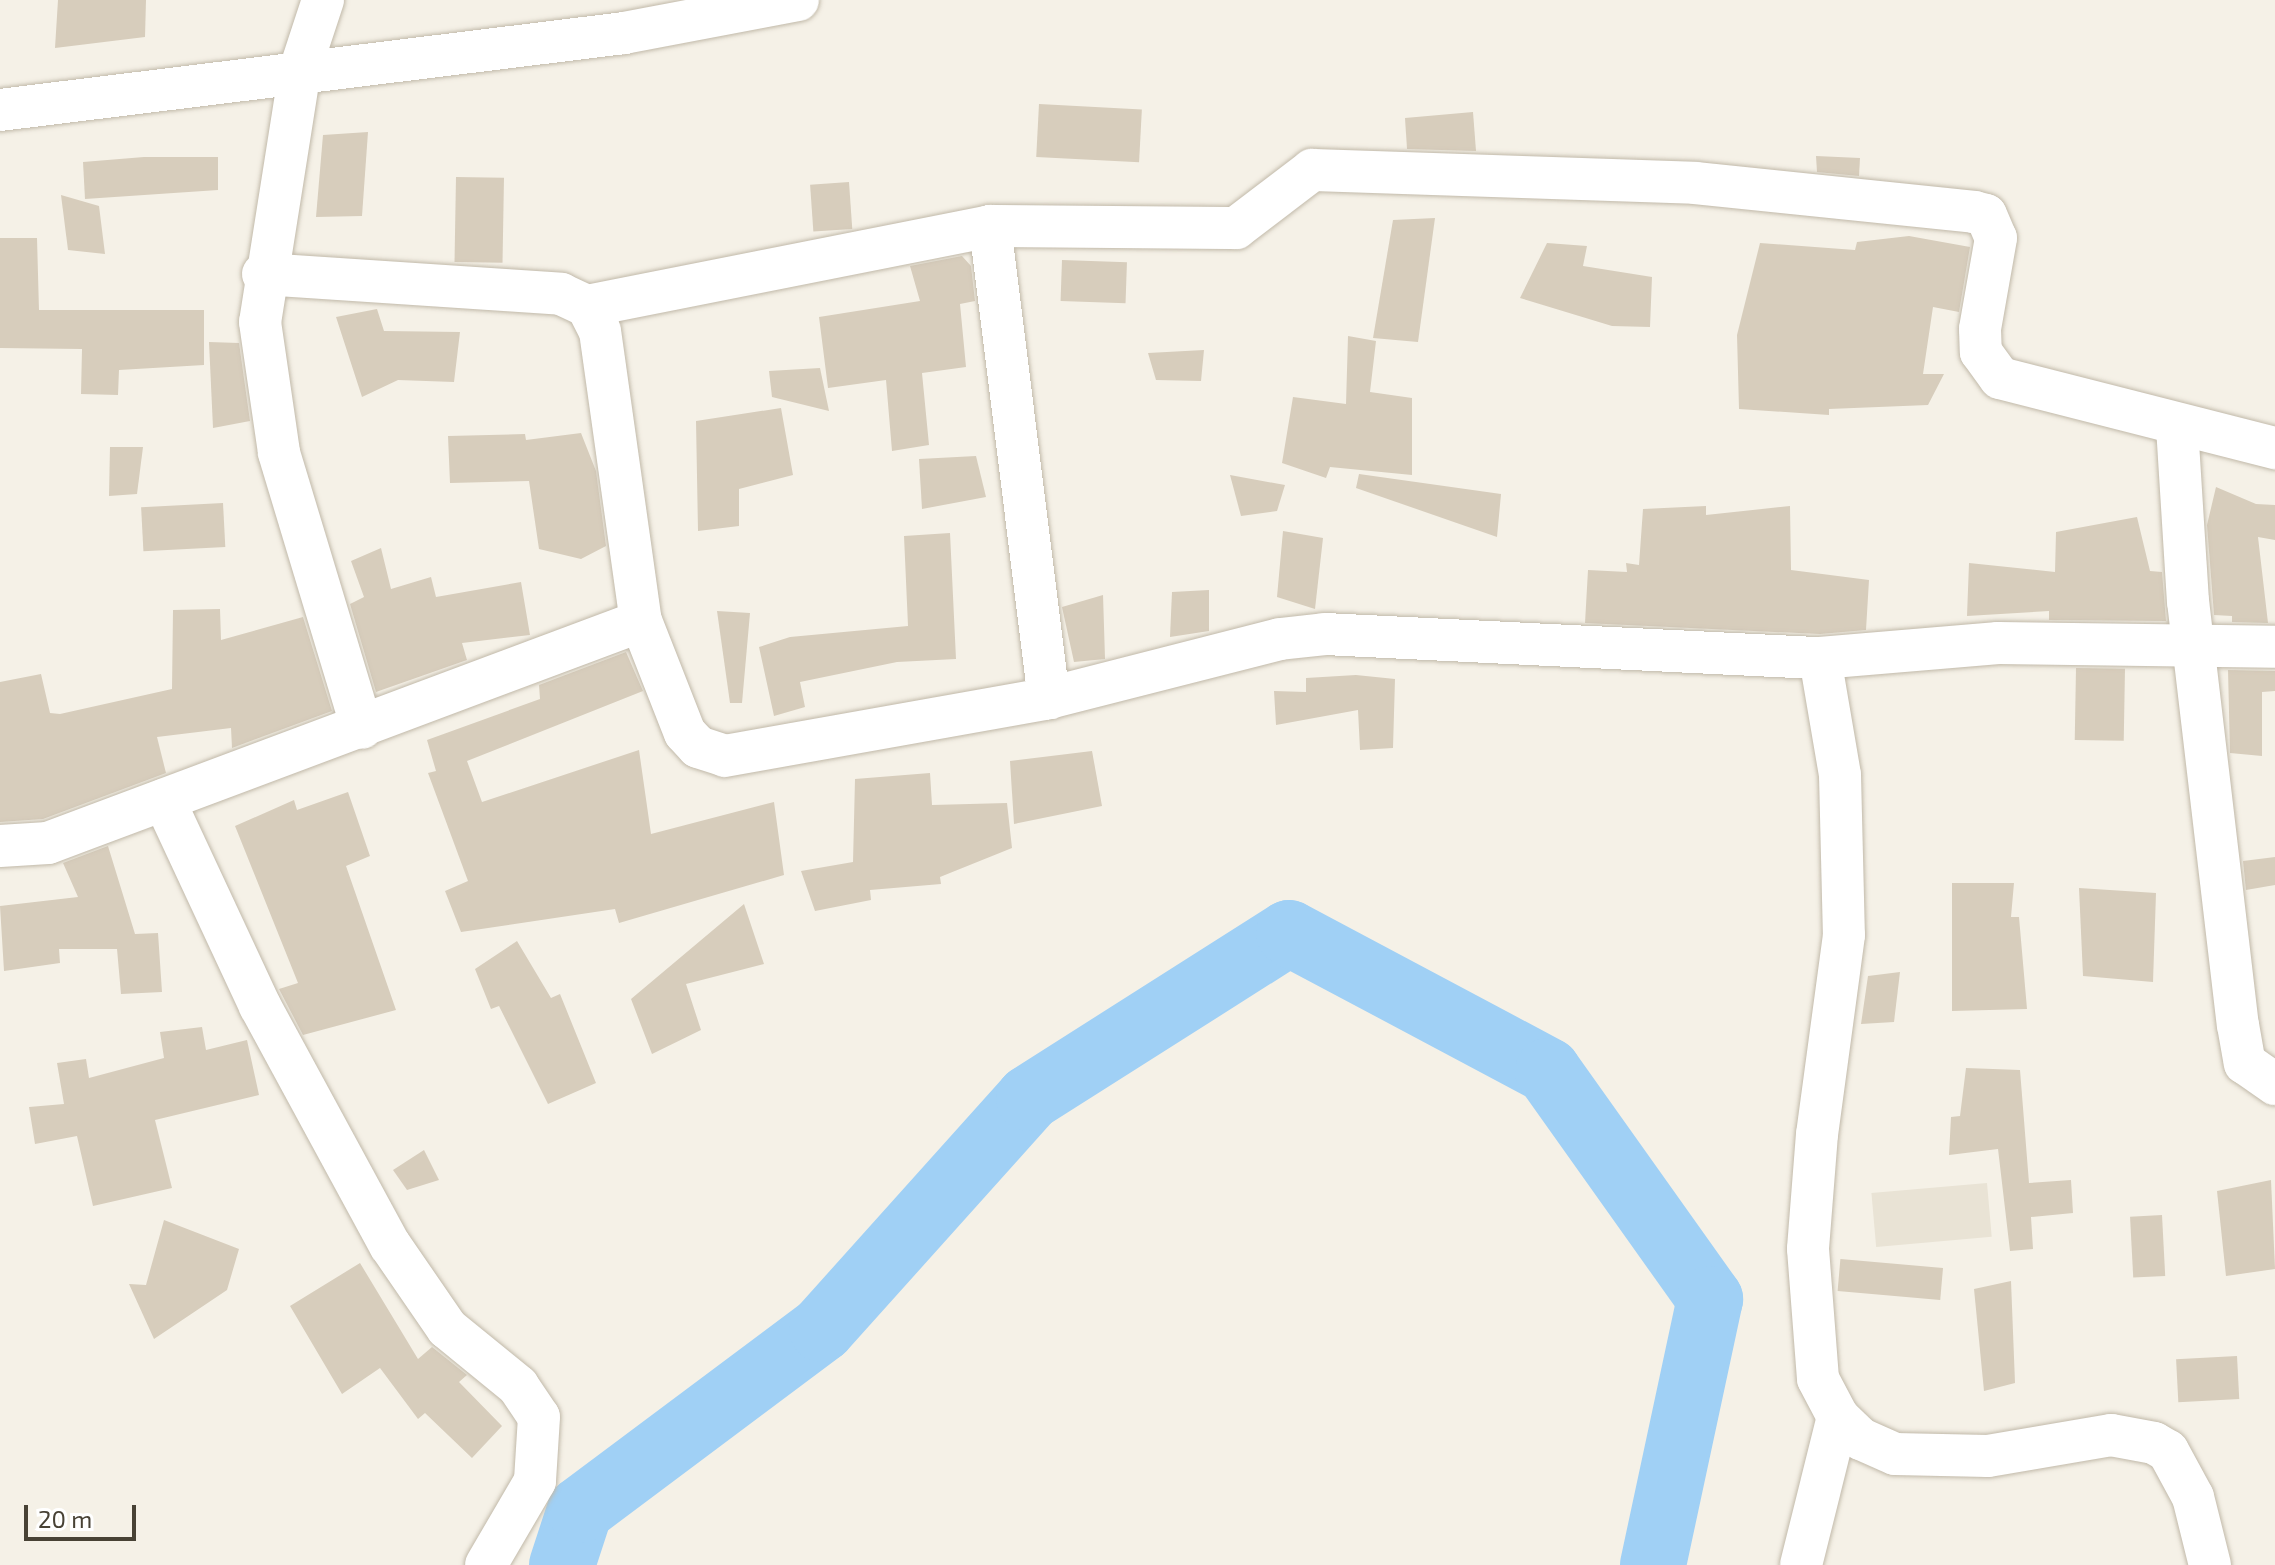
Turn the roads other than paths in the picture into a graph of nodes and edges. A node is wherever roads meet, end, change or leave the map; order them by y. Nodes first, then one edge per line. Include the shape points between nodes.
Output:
1 (323, 0) edge
2 (798, 0) edge
3 (300, 70) junction
4 (0, 110) edge
5 (990, 226) junction
6 (263, 274) junction
7 (587, 306) junction
8 (2177, 427) junction
9 (2275, 448) edge
10 (641, 621) junction
11 (2194, 647) junction
12 (2275, 647) edge
13 (1820, 658) junction
14 (1049, 698) junction
15 (362, 728) junction
16 (164, 800) junction
17 (0, 846) edge
18 (2275, 1084) edge
19 (1838, 1417) junction
20 (486, 1565) edge
21 (1801, 1565) edge
22 (2210, 1565) edge

1 - 3 street
2 - 3 street via 624,33
3 - 4 street
3 - 6 street
5 - 7 street
5 - 8 street via 1236,228 1276,204 1288,184 1312,170 1695,183 1974,212 1986,215 1996,238 1980,329 1989,369 2022,386
5 - 14 street
6 - 7 street via 561,294
6 - 15 street via 260,322 279,453
7 - 10 street via 600,331
8 - 9 street
8 - 11 street
10 - 14 street via 685,733 698,747 725,756
10 - 15 street
11 - 12 street
11 - 13 street via 1998,643
11 - 18 street via 2245,1063
13 - 14 street via 1325,634 1280,639
13 - 19 street via 1840,775 1844,935 1817,1134 1808,1249 1818,1379
15 - 16 street
16 - 17 street via 48,843
16 - 20 street via 260,1006 390,1245 447,1328 518,1386 539,1417 535,1481
19 - 21 street
19 - 22 street via 1861,1439 1895,1454 1942,1459 2111,1435 2154,1443 2168,1451 2193,1497

